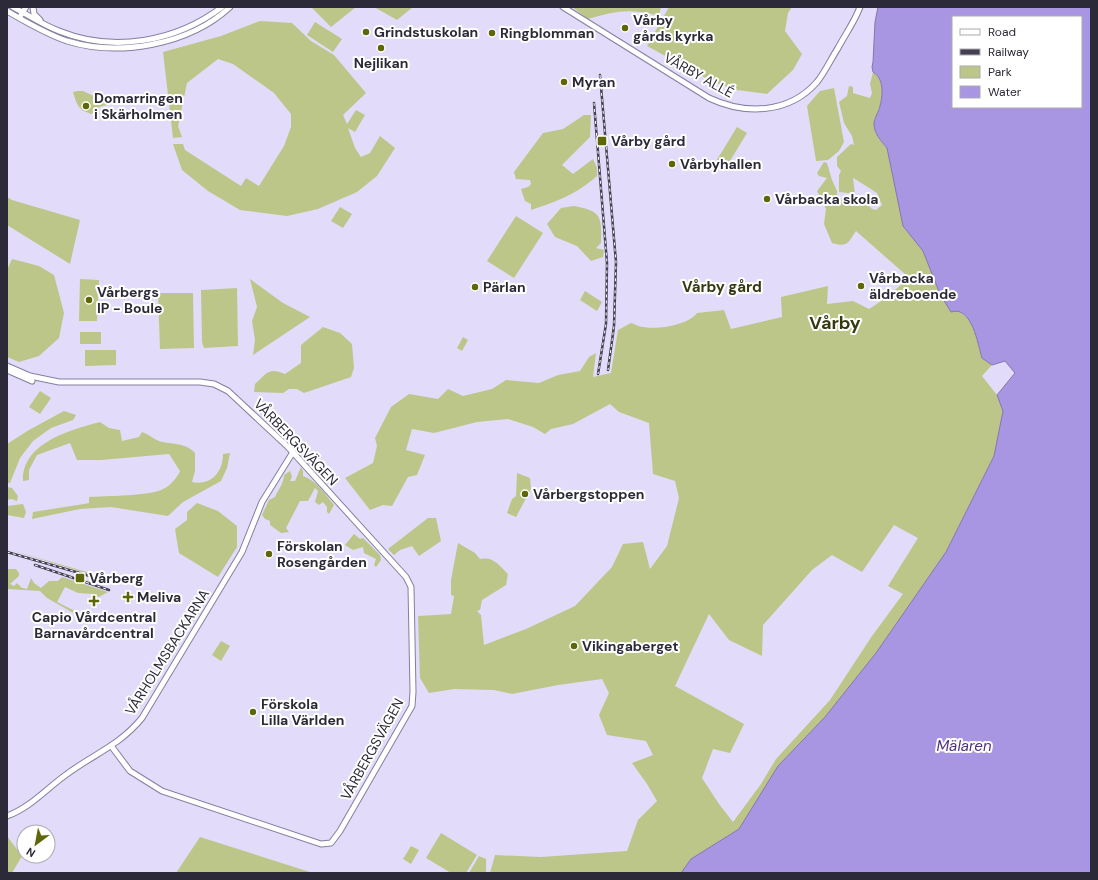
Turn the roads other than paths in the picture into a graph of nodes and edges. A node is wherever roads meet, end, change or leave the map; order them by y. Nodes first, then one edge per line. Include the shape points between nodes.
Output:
1 (13, 7) edge
2 (26, 7) edge
3 (32, 7) edge
4 (222, 7) edge
5 (230, 7) edge
6 (563, 7) edge
7 (860, 7) edge
8 (7, 11) edge
9 (25, 14) junction
10 (22, 19) junction
11 (47, 26) junction
12 (157, 40) junction
13 (7, 366) edge
14 (7, 370) edge
15 (228, 391) junction
16 (293, 452) junction
17 (112, 746) junction
18 (7, 816) edge

1 - 9 street
2 - 9 street
3 - 9 street
3 - 11 street via 36,17
4 - 12 street via 191,26
5 - 12 street via 198,30 179,38
6 - 7 street, VÅRBY ALLÉ via 710,98 729,107 757,110 790,102 816,83
8 - 10 street
9 - 10 street
9 - 11 street
10 - 12 street via 55,36 87,46 122,47
11 - 12 street via 72,36 97,41
13 - 15 street, VÅRBERGSVÄGEN via 30,376 59,382 200,382 214,384
14 - 15 street via 28,380 59,385 200,385
15 - 16 street, VÅRBERGSVÄGEN
16 - 17 street, VÅRHOLMSBACKARNA via 262,502 242,552 138,724
16 - 17 street, VÅRBERGSVÄGEN via 406,577 412,592 412,706 340,831 331,843 321,844 169,793 130,771
17 - 18 street, VÅRHOLMSBACKARNA via 78,766 21,809

